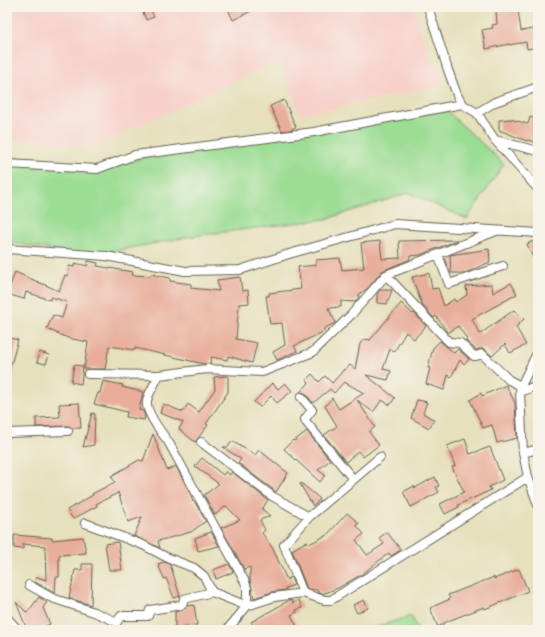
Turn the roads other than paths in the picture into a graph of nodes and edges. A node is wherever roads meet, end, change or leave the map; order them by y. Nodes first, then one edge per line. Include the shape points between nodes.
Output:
1 (428, 7) edge
2 (538, 86) edge
3 (462, 104) junction
4 (477, 113) junction
5 (495, 140) junction
6 (538, 151) edge
7 (7, 164) edge
8 (538, 189) edge
9 (498, 230) junction
10 (538, 233) edge
11 (7, 249) edge
12 (438, 255) junction
13 (503, 266) dead end
14 (386, 275) junction
15 (538, 351) edge
16 (88, 374) dead end
17 (159, 375) junction
18 (538, 385) edge
19 (521, 389) junction
20 (301, 397) dead end
21 (68, 431) dead end
22 (7, 433) edge
23 (200, 442) dead end
24 (538, 449) edge
25 (524, 452) junction
26 (380, 457) dead end
27 (528, 477) junction
28 (353, 480) junction
29 (538, 506) edge
30 (309, 517) junction
31 (85, 523) dead end
32 (28, 585) dead end
33 (212, 592) junction
34 (303, 593) junction
35 (247, 606) junction
36 (7, 618) edge
37 (18, 630) edge
38 (226, 630) edge

1 - 3 street
2 - 4 street via 495,102
3 - 4 street
3 - 7 street via 314,132 135,155 97,169
4 - 5 street
5 - 6 street
5 - 8 street
9 - 10 street
9 - 11 street via 395,224 240,270 185,271 106,256
9 - 12 street
12 - 13 street via 449,284
12 - 14 street
14 - 17 street via 319,347 306,355 262,372 207,368
14 - 19 street via 449,342 460,343 474,356 482,354
15 - 19 street
16 - 17 street
17 - 35 street via 147,406 245,582
18 - 19 street
19 - 25 street
20 - 28 street via 312,410 305,418 306,422
21 - 22 street
23 - 30 street via 272,496
24 - 25 street
25 - 27 street
26 - 28 street
27 - 29 street
27 - 34 street via 331,600
28 - 30 street
30 - 34 street via 284,545
31 - 33 street via 194,568 204,576
32 - 33 street via 52,598 117,622 121,616 148,616 150,610 181,605 184,599
33 - 35 street
34 - 35 street via 274,597
35 - 38 street
36 - 37 street

